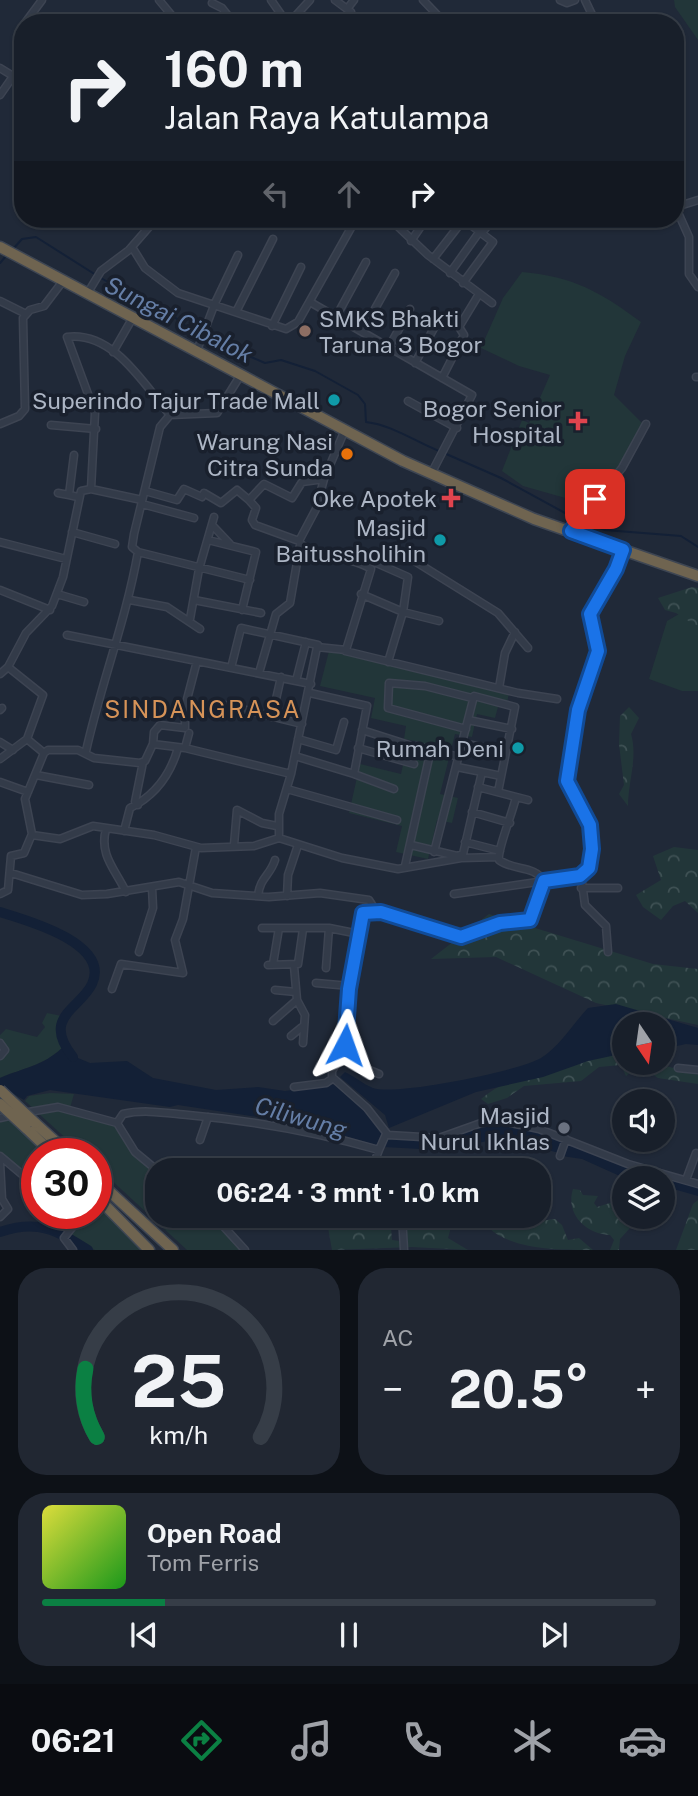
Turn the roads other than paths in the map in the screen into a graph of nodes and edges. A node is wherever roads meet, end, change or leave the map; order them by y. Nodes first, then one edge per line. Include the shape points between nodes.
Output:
1 (159, 0) edge
2 (310, 0) edge
3 (335, 0) edge
4 (354, 0) edge
5 (423, 0) edge
6 (560, 0) edge
7 (575, 0) edge
8 (212, 3) dead end
9 (171, 14) edge
10 (227, 14) edge
11 (297, 14) edge
12 (436, 14) edge
13 (0, 68) edge
14 (13, 76) joint
15 (0, 95) edge
16 (684, 225) edge
17 (148, 228) edge
18 (351, 228) edge
19 (400, 228) edge
20 (420, 228) edge
21 (456, 228) edge
22 (475, 228) edge
23 (485, 228) edge
24 (481, 232) junction
25 (272, 239) dead end
26 (411, 241) junction
27 (132, 247) junction
28 (6, 250) edge
29 (238, 255) dead end
30 (433, 258) junction
31 (366, 262) dead end
32 (301, 267) dead end
33 (396, 273) dead end
34 (450, 273) junction
35 (63, 281) junction
36 (463, 283) junction
37 (698, 287) edge
38 (87, 294) junction
39 (479, 294) junction
40 (0, 301) edge
41 (310, 302) junction
42 (215, 303) junction
43 (492, 303) dead end
44 (410, 309) dead end
45 (236, 312) junction
46 (26, 314) junction
47 (337, 317) junction
48 (440, 317) dead end
49 (132, 319) junction
50 (272, 326) junction
51 (362, 332) junction
52 (389, 347) junction
53 (113, 352) junction
54 (196, 353) junction
55 (415, 363) junction
56 (240, 376) junction
57 (442, 378) junction
58 (408, 401) dead end
59 (170, 415) junction
60 (0, 424) edge
61 (646, 424) dead end
62 (51, 425) dead end
63 (457, 428) junction
64 (96, 429) junction
65 (344, 432) junction
66 (74, 455) dead end
67 (431, 474) junction
68 (324, 479) junction
69 (91, 489) junction
70 (145, 491) junction
71 (58, 493) dead end
72 (69, 495) junction
73 (78, 497) junction
74 (249, 500) junction
75 (142, 502) junction
76 (214, 517) dead end
77 (194, 519) dead end
78 (577, 523) junction
79 (212, 525) junction
80 (72, 533) junction
81 (208, 540) junction
82 (0, 542) edge
83 (299, 543) junction
84 (115, 544) dead end
85 (231, 545) junction
86 (623, 550) junction
87 (138, 552) junction
88 (408, 557) dead end
89 (66, 559) junction
90 (374, 562) dead end
91 (200, 569) junction
92 (698, 576) edge
93 (250, 580) junction
94 (0, 590) edge
95 (57, 594) junction
96 (361, 594) junction
97 (130, 600) junction
98 (194, 600) junction
99 (84, 602) dead end
100 (50, 610) junction
101 (242, 610) junction
102 (403, 612) junction
103 (261, 613) dead end
104 (190, 619) junction
105 (439, 621) dead end
106 (200, 629) dead end
107 (515, 632) junction
108 (270, 634) junction
109 (67, 635) dead end
110 (306, 642) junction
111 (116, 645) junction
112 (318, 646) junction
113 (528, 648) dead end
114 (345, 651) junction
115 (197, 661) junction
116 (388, 662) junction
117 (8, 667) junction
118 (231, 668) junction
119 (259, 673) junction
120 (0, 674) edge
121 (281, 677) junction
122 (296, 681) junction
123 (311, 684) junction
124 (499, 688) junction
125 (310, 693) junction
126 (472, 698) junction
127 (557, 699) dead end
128 (226, 705) dead end
129 (272, 717) junction
130 (468, 720) junction
131 (344, 722) dead end
132 (302, 724) junction
133 (466, 729) junction
134 (512, 729) junction
135 (362, 730) junction
136 (189, 733) dead end
137 (27, 739) junction
138 (298, 739) junction
139 (0, 742) edge
140 (462, 743) junction
141 (153, 744) junction
142 (181, 748) junction
143 (358, 748) junction
144 (431, 749) junction
145 (13, 750) junction
146 (86, 751) junction
147 (506, 752) junction
148 (44, 753) junction
149 (295, 756) junction
150 (459, 757) junction
151 (0, 760) edge
152 (144, 762) junction
153 (414, 764) dead end
154 (457, 766) junction
155 (482, 772) junction
156 (291, 774) junction
157 (354, 774) junction
158 (36, 775) junction
159 (501, 776) junction
160 (0, 782) edge
161 (89, 785) dead end
162 (478, 787) junction
163 (287, 789) junction
164 (394, 789) dead end
165 (28, 792) junction
166 (498, 792) junction
167 (516, 797) junction
168 (528, 800) dead end
169 (138, 805) junction
170 (472, 812) junction
171 (397, 820) dead end
172 (510, 823) junction
173 (277, 826) junction
174 (106, 829) junction
175 (124, 831) junction
176 (32, 835) junction
177 (279, 838) junction
178 (465, 842) junction
179 (234, 845) junction
180 (298, 845) junction
181 (411, 845) junction
182 (196, 847) junction
183 (434, 852) junction
184 (499, 854) junction
185 (275, 860) dead end
186 (405, 866) dead end
187 (11, 873) junction
188 (580, 875) junction
189 (544, 881) junction
190 (189, 886) junction
191 (152, 887) junction
192 (581, 888) junction
193 (618, 888) dead end
194 (126, 892) junction
195 (0, 894) edge
196 (454, 894) dead end
197 (258, 896) junction
198 (287, 896) junction
199 (376, 911) junction
200 (262, 928) dead end
201 (279, 928) junction
202 (329, 928) junction
203 (303, 929) junction
204 (359, 934) junction
205 (139, 952) dead end
206 (608, 952) dead end
207 (295, 966) junction
208 (326, 968) dead end
209 (316, 983) dead end
210 (349, 986) junction
211 (112, 989) dead end
212 (275, 990) dead end
213 (296, 992) junction
214 (297, 1000) junction
215 (273, 1021) dead end
216 (302, 1027) junction
217 (291, 1037) dead end
218 (0, 1043) edge
219 (303, 1043) dead end
220 (0, 1056) edge
221 (340, 1058) junction
222 (678, 1068) dead end
223 (698, 1070) edge
224 (379, 1074) dead end
225 (334, 1078) junction
226 (294, 1087) dead end
227 (0, 1090) edge
228 (0, 1104) edge
229 (208, 1117) junction
230 (0, 1118) edge
231 (117, 1123) junction
232 (31, 1125) junction
233 (385, 1134) junction
234 (41, 1138) edge
235 (48, 1138) edge
236 (566, 1139) junction
237 (200, 1140) dead end
238 (380, 1148) junction
239 (696, 1153) dead end
240 (0, 1156) edge
241 (560, 1156) dead end
242 (376, 1158) edge
243 (145, 1160) edge
244 (0, 1163) edge
245 (21, 1174) edge
246 (686, 1180) junction
247 (698, 1184) edge
248 (112, 1194) edge
249 (112, 1212) edge
250 (0, 1217) edge
251 (226, 1228) edge
252 (403, 1228) edge
253 (69, 1229) edge
254 (172, 1248) edge
255 (73, 1250) edge
256 (149, 1250) edge
257 (245, 1250) edge
258 (404, 1250) edge

1 - 9 street
2 - 11 street
3 - 4 street via 349,10
5 - 12 street
6 - 7 street
8 - 10 street
13 - 14 street
14 - 15 street
16 - 37 street via 689,237 689,274
17 - 27 street
18 - 41 street
19 - 26 street
20 - 26 street
21 - 30 street
22 - 24 street
23 - 24 street
24 - 34 street
24 - 36 street via 493,244
25 - 45 street
26 - 30 street
27 - 38 street via 97,276
27 - 42 street via 145,268 178,293
28 - 35 highway
29 - 42 street
30 - 34 street
31 - 47 street
32 - 50 street
33 - 51 street
34 - 36 street
35 - 38 highway
35 - 46 street via 44,306
36 - 39 street
38 - 49 highway
39 - 43 street
39 - 57 street via 459,328 464,335
40 - 46 street
41 - 47 street
41 - 50 street via 293,326
42 - 45 street
42 - 54 street
44 - 52 street
45 - 50 street
46 - 60 street via 21,325 24,409
47 - 51 street
48 - 55 street
49 - 53 street
49 - 54 highway
51 - 52 street
52 - 55 street
53 - 59 street
53 - 64 street via 92,339 67,337 90,396
54 - 56 highway
55 - 57 street
56 - 59 street via 217,413
56 - 65 highway
57 - 63 street via 472,396
58 - 63 street
59 - 70 street via 158,432
61 - 78 street via 622,468
62 - 64 street
63 - 67 street
64 - 69 street
65 - 67 highway
65 - 68 street
66 - 72 street
67 - 78 highway via 534,519
68 - 74 street via 302,482 292,498 264,484
68 - 83 street
69 - 73 street via 81,490
69 - 75 street
70 - 74 street via 177,500 184,489 221,503 236,490
70 - 75 street
71 - 72 street
72 - 73 street
73 - 80 street
74 - 83 street via 256,508 255,525
75 - 77 street
75 - 87 street via 132,547
76 - 79 street
78 - 86 highway
79 - 81 street
79 - 85 street
80 - 84 street
80 - 89 street
81 - 85 street
81 - 91 street
82 - 89 street
83 - 96 street via 370,568
83 - 108 street via 290,603 278,610
85 - 93 street via 256,552
86 - 92 highway
86 - 188 street via 590,614 598,651 578,710 568,776 591,834 590,867
87 - 91 street
87 - 97 street
88 - 107 street via 492,609
89 - 95 street
90 - 102 street via 408,576
91 - 93 street
91 - 98 street
93 - 101 street
94 - 100 street
95 - 99 street
95 - 100 street
96 - 102 street
96 - 114 street
97 - 104 street via 167,607
97 - 111 street
98 - 101 street
98 - 104 street
100 - 117 street via 26,633
101 - 103 street
102 - 105 street
102 - 116 street
104 - 106 street
107 - 113 street
107 - 124 street via 505,653
108 - 110 street
108 - 118 street via 240,629
108 - 119 street
109 - 111 street
110 - 112 street
110 - 122 street
111 - 115 street
111 - 146 street
112 - 114 street
112 - 123 street
114 - 116 street
115 - 118 street
115 - 141 street via 185,706 186,727 160,725
116 - 124 street
117 - 120 street
117 - 137 street via 43,695
118 - 119 street
119 - 121 street
121 - 122 street
121 - 129 street
122 - 123 street
123 - 125 street
124 - 127 street
125 - 132 street
125 - 135 street via 368,706
126 - 130 street
126 - 133 street via 389,683 388,708
126 - 134 street via 514,706
128 - 129 street
129 - 132 street
130 - 133 street
130 - 134 street
131 - 138 street via 336,750
132 - 138 street
133 - 140 street
134 - 147 street
135 - 143 street
135 - 144 street
136 - 142 street
137 - 145 street
137 - 148 street
138 - 149 street
139 - 145 street
140 - 147 street
140 - 150 street
141 - 142 street
141 - 152 street
142 - 156 street
142 - 169 street via 164,780
143 - 153 street
143 - 157 street
144 - 150 street
144 - 181 street
145 - 151 street
146 - 148 street
146 - 152 street via 94,758
147 - 159 street
148 - 158 street
149 - 156 street
149 - 157 street
150 - 154 street
152 - 169 street
154 - 155 street
154 - 183 street
155 - 159 street
155 - 162 street
156 - 163 street
157 - 164 street
158 - 161 street
158 - 165 street
159 - 166 street
160 - 165 street
162 - 166 street
162 - 170 street
163 - 171 street
163 - 173 street
165 - 176 street via 25,801
166 - 167 street
167 - 168 street
167 - 172 street
169 - 175 street via 129,811
170 - 172 street
170 - 178 street
172 - 184 street
173 - 177 street
173 - 179 street via 237,810
174 - 175 street
174 - 176 street via 89,827 56,839
174 - 194 street via 106,857
175 - 182 street
176 - 187 street via 24,853 12,856
177 - 179 street via 254,846
177 - 180 street
178 - 183 street via 461,856
178 - 184 street
179 - 182 street
180 - 184 street via 398,869
180 - 198 street
181 - 183 street
181 - 186 street
182 - 190 street
184 - 189 street via 507,867 536,872
185 - 197 street via 259,883
187 - 194 street via 70,894
187 - 195 street via 7,891
188 - 189 street
188 - 192 street
189 - 196 street
189 - 199 street via 530,920 500,923 467,936
190 - 191 street via 175,881
190 - 197 street via 212,893
190 - 211 street via 175,943 183,974 121,964
191 - 194 street
191 - 205 street via 153,908
192 - 193 street
192 - 206 street via 585,905 606,926
197 - 198 street
198 - 199 street via 320,893 369,900
199 - 204 street via 363,914
200 - 201 street
201 - 203 street
201 - 207 street via 270,965
202 - 203 street
202 - 204 street
202 - 208 street
203 - 207 street
204 - 210 street
207 - 213 street
209 - 210 street
210 - 221 street via 345,1048
212 - 213 street
213 - 214 street
214 - 215 street
214 - 216 street via 304,1013
216 - 217 street
216 - 219 street
218 - 220 street via 5,1050
221 - 224 street
221 - 225 street via 332,1071
222 - 223 street
225 - 226 street
225 - 233 street via 367,1108
227 - 232 highway, bridge
228 - 232 highway, bridge
229 - 231 street via 136,1111 123,1114
229 - 237 street
229 - 238 street via 299,1128
230 - 231 street via 58,1107
231 - 243 street
232 - 234 highway
232 - 235 highway
233 - 236 street via 439,1138 481,1123 502,1121
233 - 238 street
236 - 241 street
236 - 246 street via 628,1164
238 - 242 street
239 - 246 street
240 - 245 street
244 - 250 street via 2,1199 8,1209
246 - 247 street
248 - 254 highway
249 - 256 highway
251 - 257 street
252 - 258 street
253 - 255 street via 66,1235

